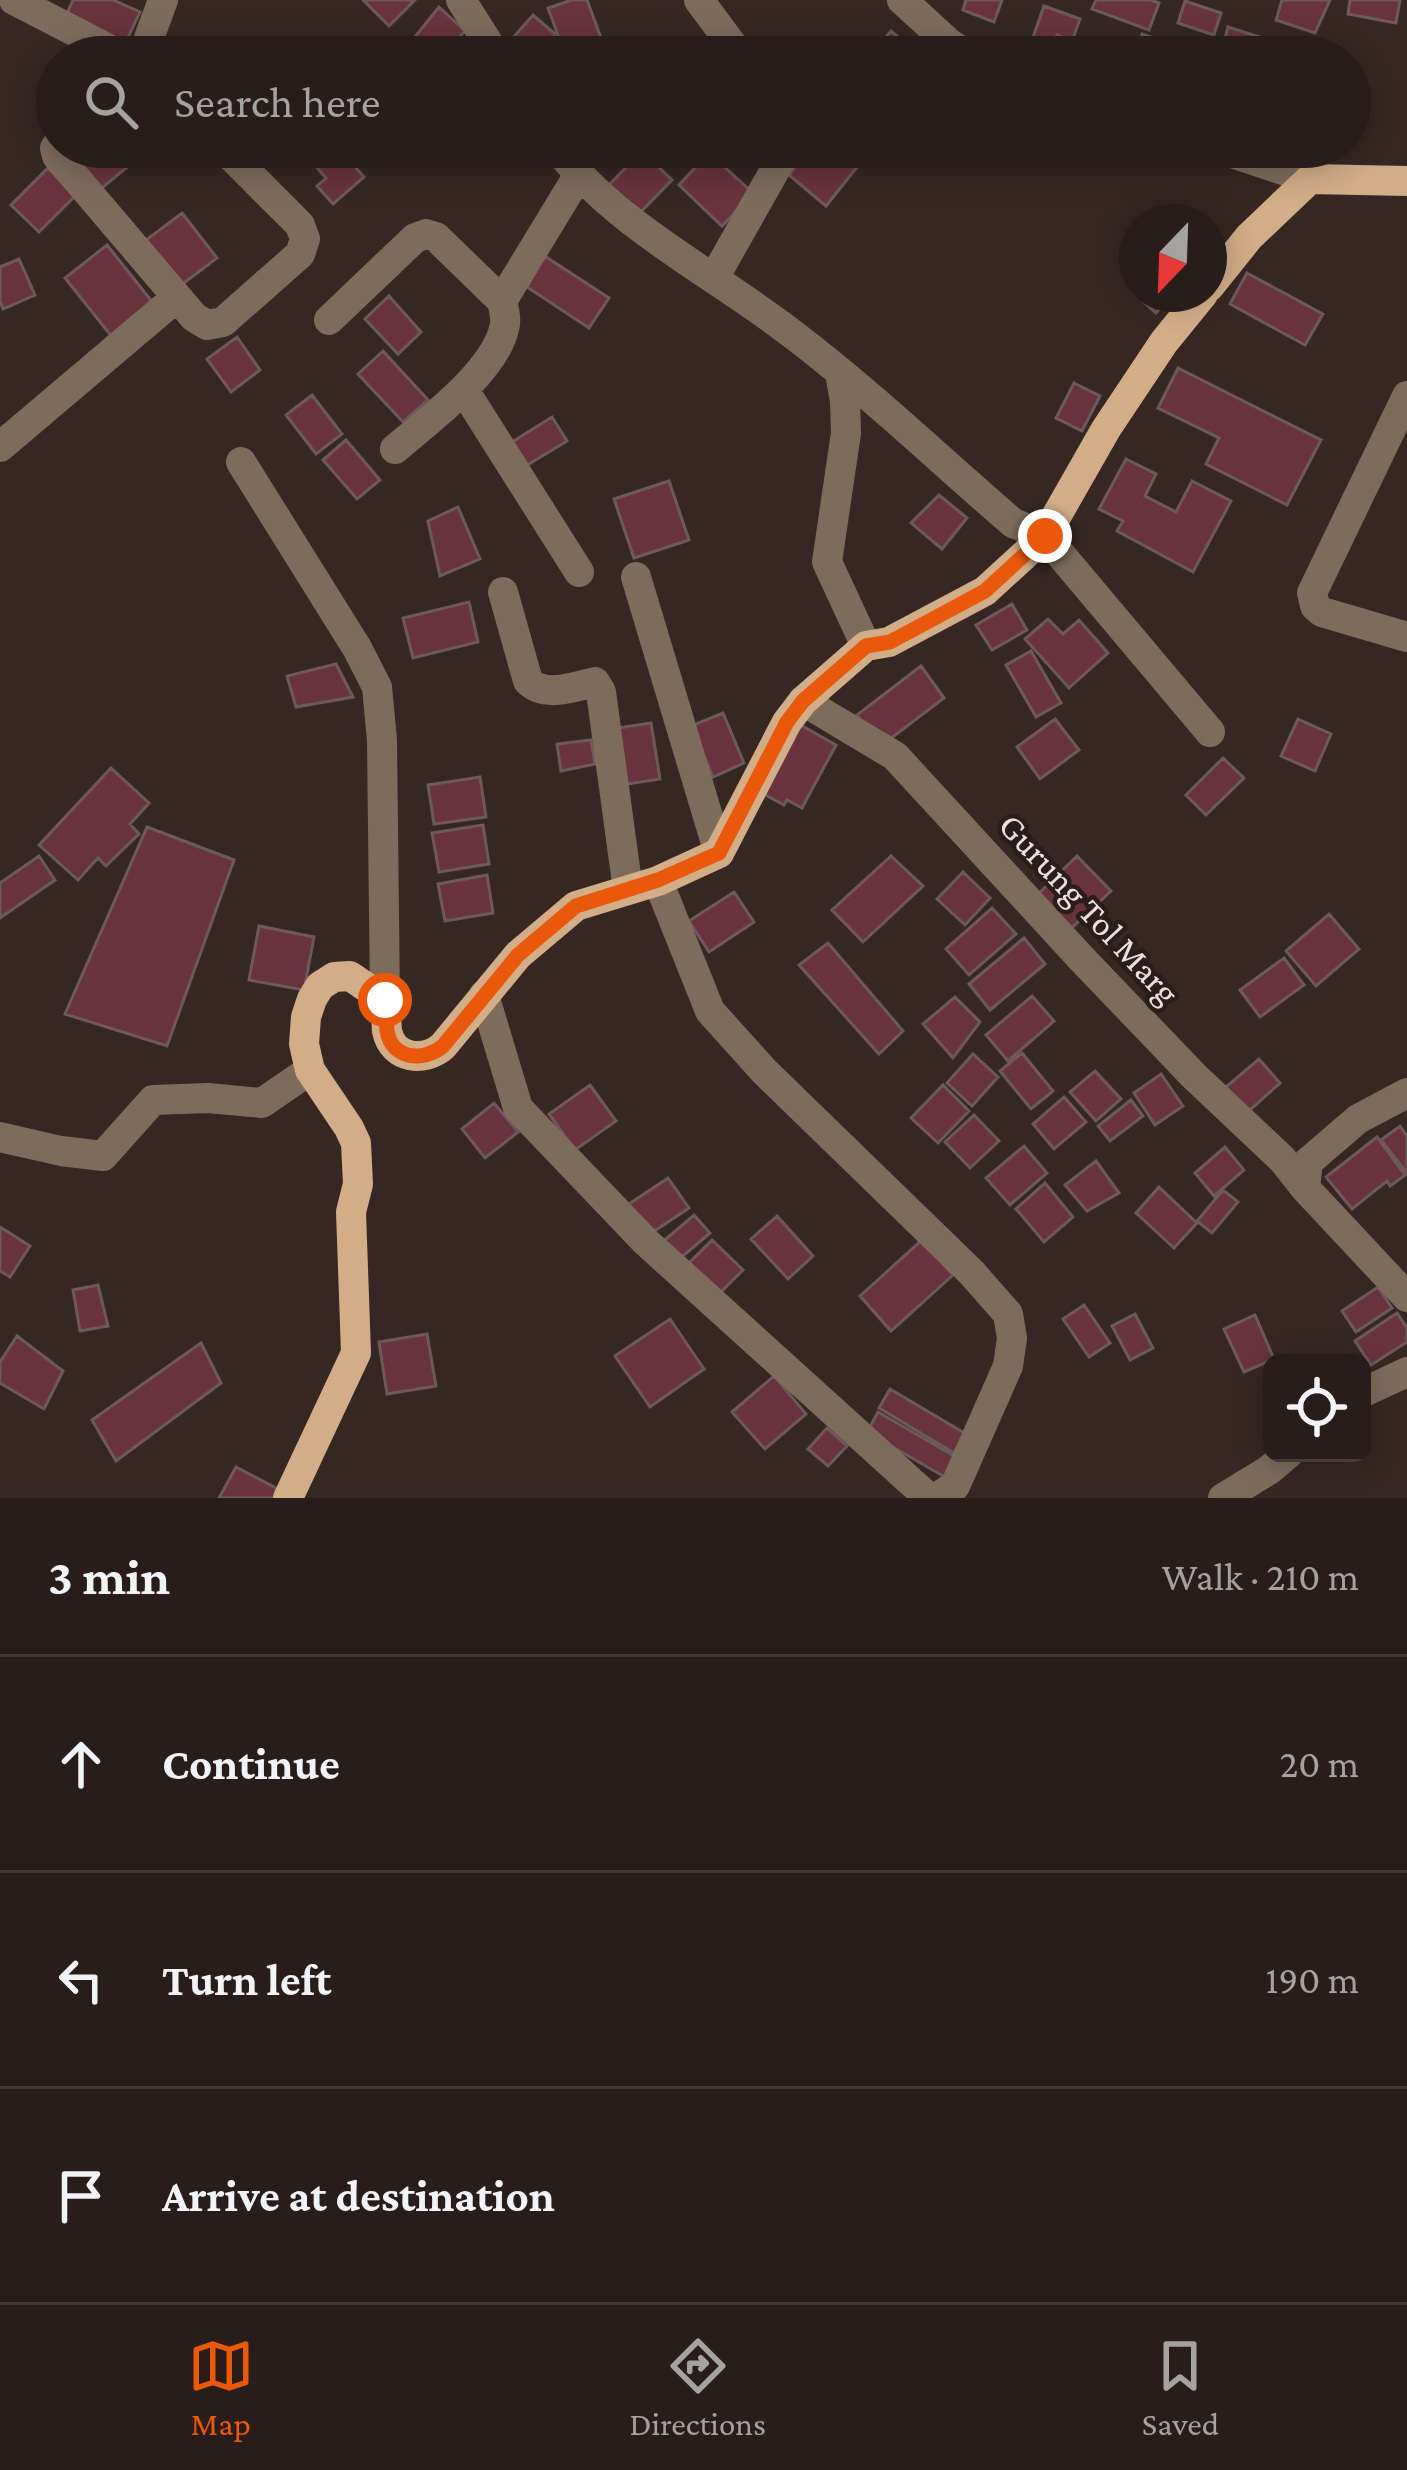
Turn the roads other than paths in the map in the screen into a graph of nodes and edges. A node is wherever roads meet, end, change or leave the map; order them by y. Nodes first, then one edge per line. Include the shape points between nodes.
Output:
1 (14, 0) edge
2 (163, 0) edge
3 (460, 0) edge
4 (699, 0) edge
5 (902, 0) edge
6 (83, 36) edge
7 (150, 36) edge
8 (483, 36) edge
9 (726, 36) edge
10 (941, 36) edge
11 (67, 168) edge
12 (243, 168) edge
13 (572, 168) edge
14 (776, 168) edge
15 (1277, 168) edge
16 (578, 176) junction
17 (1310, 179) junction
18 (1407, 181) edge
19 (1227, 264) edge
20 (714, 278) junction
21 (177, 297) junction
22 (502, 301) junction
23 (1188, 312) edge
24 (329, 320) dead end
25 (840, 373) junction
26 (464, 390) junction
27 (1407, 396) edge
28 (0, 447) edge
29 (395, 449) dead end
30 (241, 463) dead end
31 (1045, 536) junction
32 (579, 572) dead end
33 (636, 577) dead end
34 (502, 592) dead end
35 (1407, 637) edge
36 (866, 646) junction
37 (803, 701) junction
38 (1210, 733) dead end
39 (719, 853) junction
40 (658, 880) junction
41 (628, 890) junction
42 (484, 995) junction
43 (385, 1000) junction
44 (310, 1070) junction
45 (1407, 1093) edge
46 (0, 1137) edge
47 (1305, 1188) junction
48 (1407, 1297) edge
49 (1407, 1372) edge
50 (1371, 1389) edge
51 (1273, 1474) edge
52 (288, 1498) edge
53 (932, 1498) edge
54 (1223, 1498) edge

1 - 6 street
2 - 7 street
3 - 8 street
4 - 9 street
5 - 10 street
11 - 21 street
12 - 21 street via 300,225 300,254 223,322 207,325
13 - 16 street
14 - 20 street
15 - 17 street
16 - 20 street
16 - 22 street
17 - 18 main road
17 - 19 main road
20 - 25 street
21 - 28 street
22 - 24 street via 426,234
22 - 26 street via 499,344
23 - 31 main road via 1106,429
25 - 31 street via 1013,524
25 - 36 street via 846,433 827,562
26 - 29 street
26 - 32 street
27 - 35 street via 1312,593 1322,612
30 - 43 street via 377,687
31 - 36 main road via 985,591 890,642
31 - 38 street
33 - 39 street
34 - 41 street via 534,688 595,682 601,692
36 - 37 main road
37 - 39 main road
37 - 47 street, Gurung Tol Marg via 895,756
39 - 40 main road
40 - 41 main road
40 - 53 street via 710,1011 1008,1314 1007,1366 956,1486
41 - 42 main road via 576,906
42 - 43 main road via 443,1046 420,1058 387,1034
42 - 53 street via 518,1108 645,1241
43 - 44 main road via 350,976 320,986 306,1017
44 - 46 street via 262,1103 153,1100 103,1156
44 - 52 main road via 356,1143 356,1353
45 - 47 street via 1358,1118 1308,1162
47 - 48 street, Gurung Tol Marg
49 - 50 street
51 - 54 street

